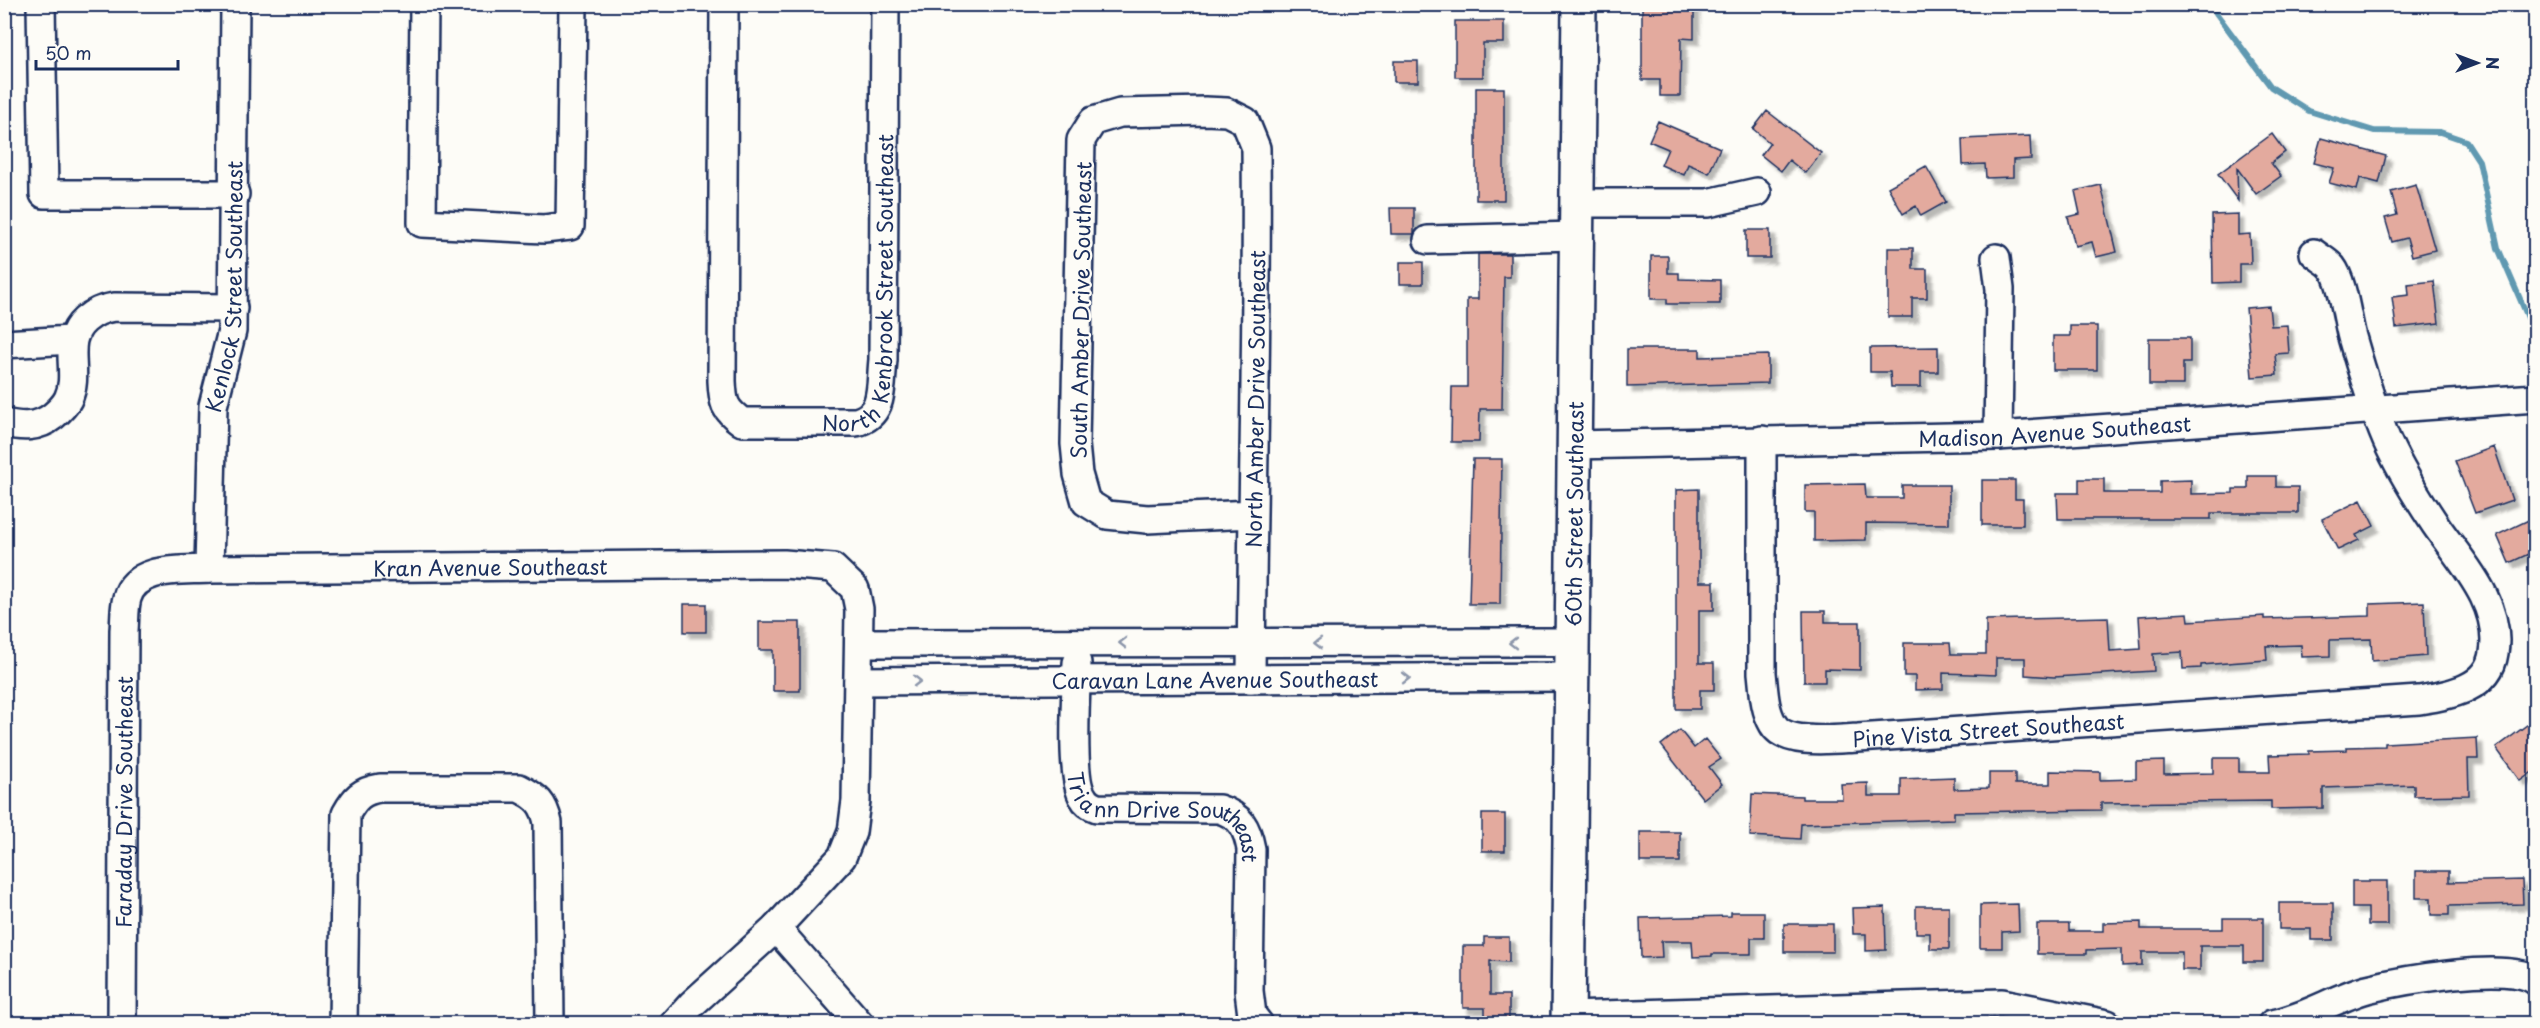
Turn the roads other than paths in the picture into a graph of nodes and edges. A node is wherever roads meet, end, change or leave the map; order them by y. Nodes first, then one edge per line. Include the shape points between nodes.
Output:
1 (41, 4) edge
2 (234, 4) edge
3 (424, 4) edge
4 (573, 4) edge
5 (724, 4) edge
6 (885, 4) edge
7 (1579, 4) edge
8 (1093, 121) joint
9 (1757, 192) dead end
10 (235, 194) junction
11 (1576, 203) junction
12 (1576, 236) junction
13 (1428, 240) dead end
14 (2314, 253) dead end
15 (1996, 258) dead end
16 (233, 308) junction
17 (71, 340) junction
18 (4, 344) edge
19 (2535, 398) edge
20 (2375, 408) junction
21 (4, 423) edge
22 (1998, 436) junction
23 (1762, 440) junction
24 (1573, 445) junction
25 (1251, 514) junction
26 (209, 570) junction
27 (136, 582) joint
28 (1571, 642) junction
29 (859, 643) junction
30 (1077, 643) junction
31 (1251, 643) junction
32 (1571, 676) junction
33 (1251, 679) junction
34 (1076, 680) junction
35 (858, 681) junction
36 (776, 928) junction
37 (2535, 980) edge
38 (1568, 1020) edge
39 (122, 1023) edge
40 (343, 1023) edge
41 (549, 1023) edge
42 (674, 1023) edge
43 (860, 1023) edge
44 (1259, 1023) edge
45 (2107, 1023) edge
46 (2271, 1023) edge

1 - 10 street via 44,194
2 - 10 street, Kenlock Street Southeast
3 - 4 street via 422,223 544,229 570,226
5 - 6 street, North Kenbrook Street Southeast via 722,381 729,412 742,422 856,422 875,412 883,360
7 - 11 main road, 60th Street Southeast
8 - 25 street, North Amber Drive Southeast via 1120,113 1227,112 1245,121 1256,148 1256,449
8 - 25 street, South Amber Drive Southeast via 1081,140 1076,444 1078,474 1086,502 1107,515 1147,519
9 - 11 street via 1708,203
10 - 16 street, Kenlock Street Southeast
11 - 12 main road, 60th Street Southeast
12 - 13 street
12 - 24 main road, 60th Street Southeast
14 - 20 street via 2333,268
15 - 22 street via 2000,289
16 - 17 street via 105,308 76,328
16 - 26 street, Kenlock Street Southeast via 232,331 213,406
17 - 18 street
17 - 21 street via 72,388 68,400 40,424
19 - 20 street, Madison Avenue Southeast
20 - 22 street, Madison Avenue Southeast
20 - 23 street, Pine Vista Street Southeast via 2409,484 2481,590 2495,632 2494,655 2486,674 2471,686 2419,700 1858,738 1793,738 1773,726 1766,706 1762,673
22 - 23 street, Madison Avenue Southeast
23 - 24 street, Madison Avenue Southeast
24 - 28 main road, 60th Street Southeast
25 - 31 street, North Amber Drive Southeast
26 - 27 street, Kran Avenue Southeast via 149,574
26 - 29 street, Kran Avenue Southeast via 827,566 844,576 855,589
27 - 39 street, Faraday Drive Southeast via 127,598 124,630
28 -> 31 street, Caravan Lane Avenue Southeast
28 - 32 main road, 60th Street Southeast
29 - 30 street, Caravan Lane Avenue Southeast
29 - 35 street
31 -> 30 street, Caravan Lane Avenue Southeast
30 - 34 street, Triann Drive Southeast
31 - 33 street, North Amber Drive Southeast
33 -> 32 street, Caravan Lane Avenue Southeast
32 - 38 main road, 60th Street Southeast
33 - 34 street, Caravan Lane Avenue Southeast
35 -> 34 street, Caravan Lane Avenue Southeast
34 - 44 street, Triann Drive Southeast via 1076,765 1081,796 1090,805 1219,809 1242,821 1248,832 1249,991 1251,1015
35 - 36 street via 852,832 842,857
36 - 42 street
36 - 43 street
37 - 46 street via 2516,973 2453,974 2367,989 2287,1021
38 - 45 street via 2002,1003
40 - 41 street via 346,814 355,798 366,790 380,788 519,788 537,797 545,807

